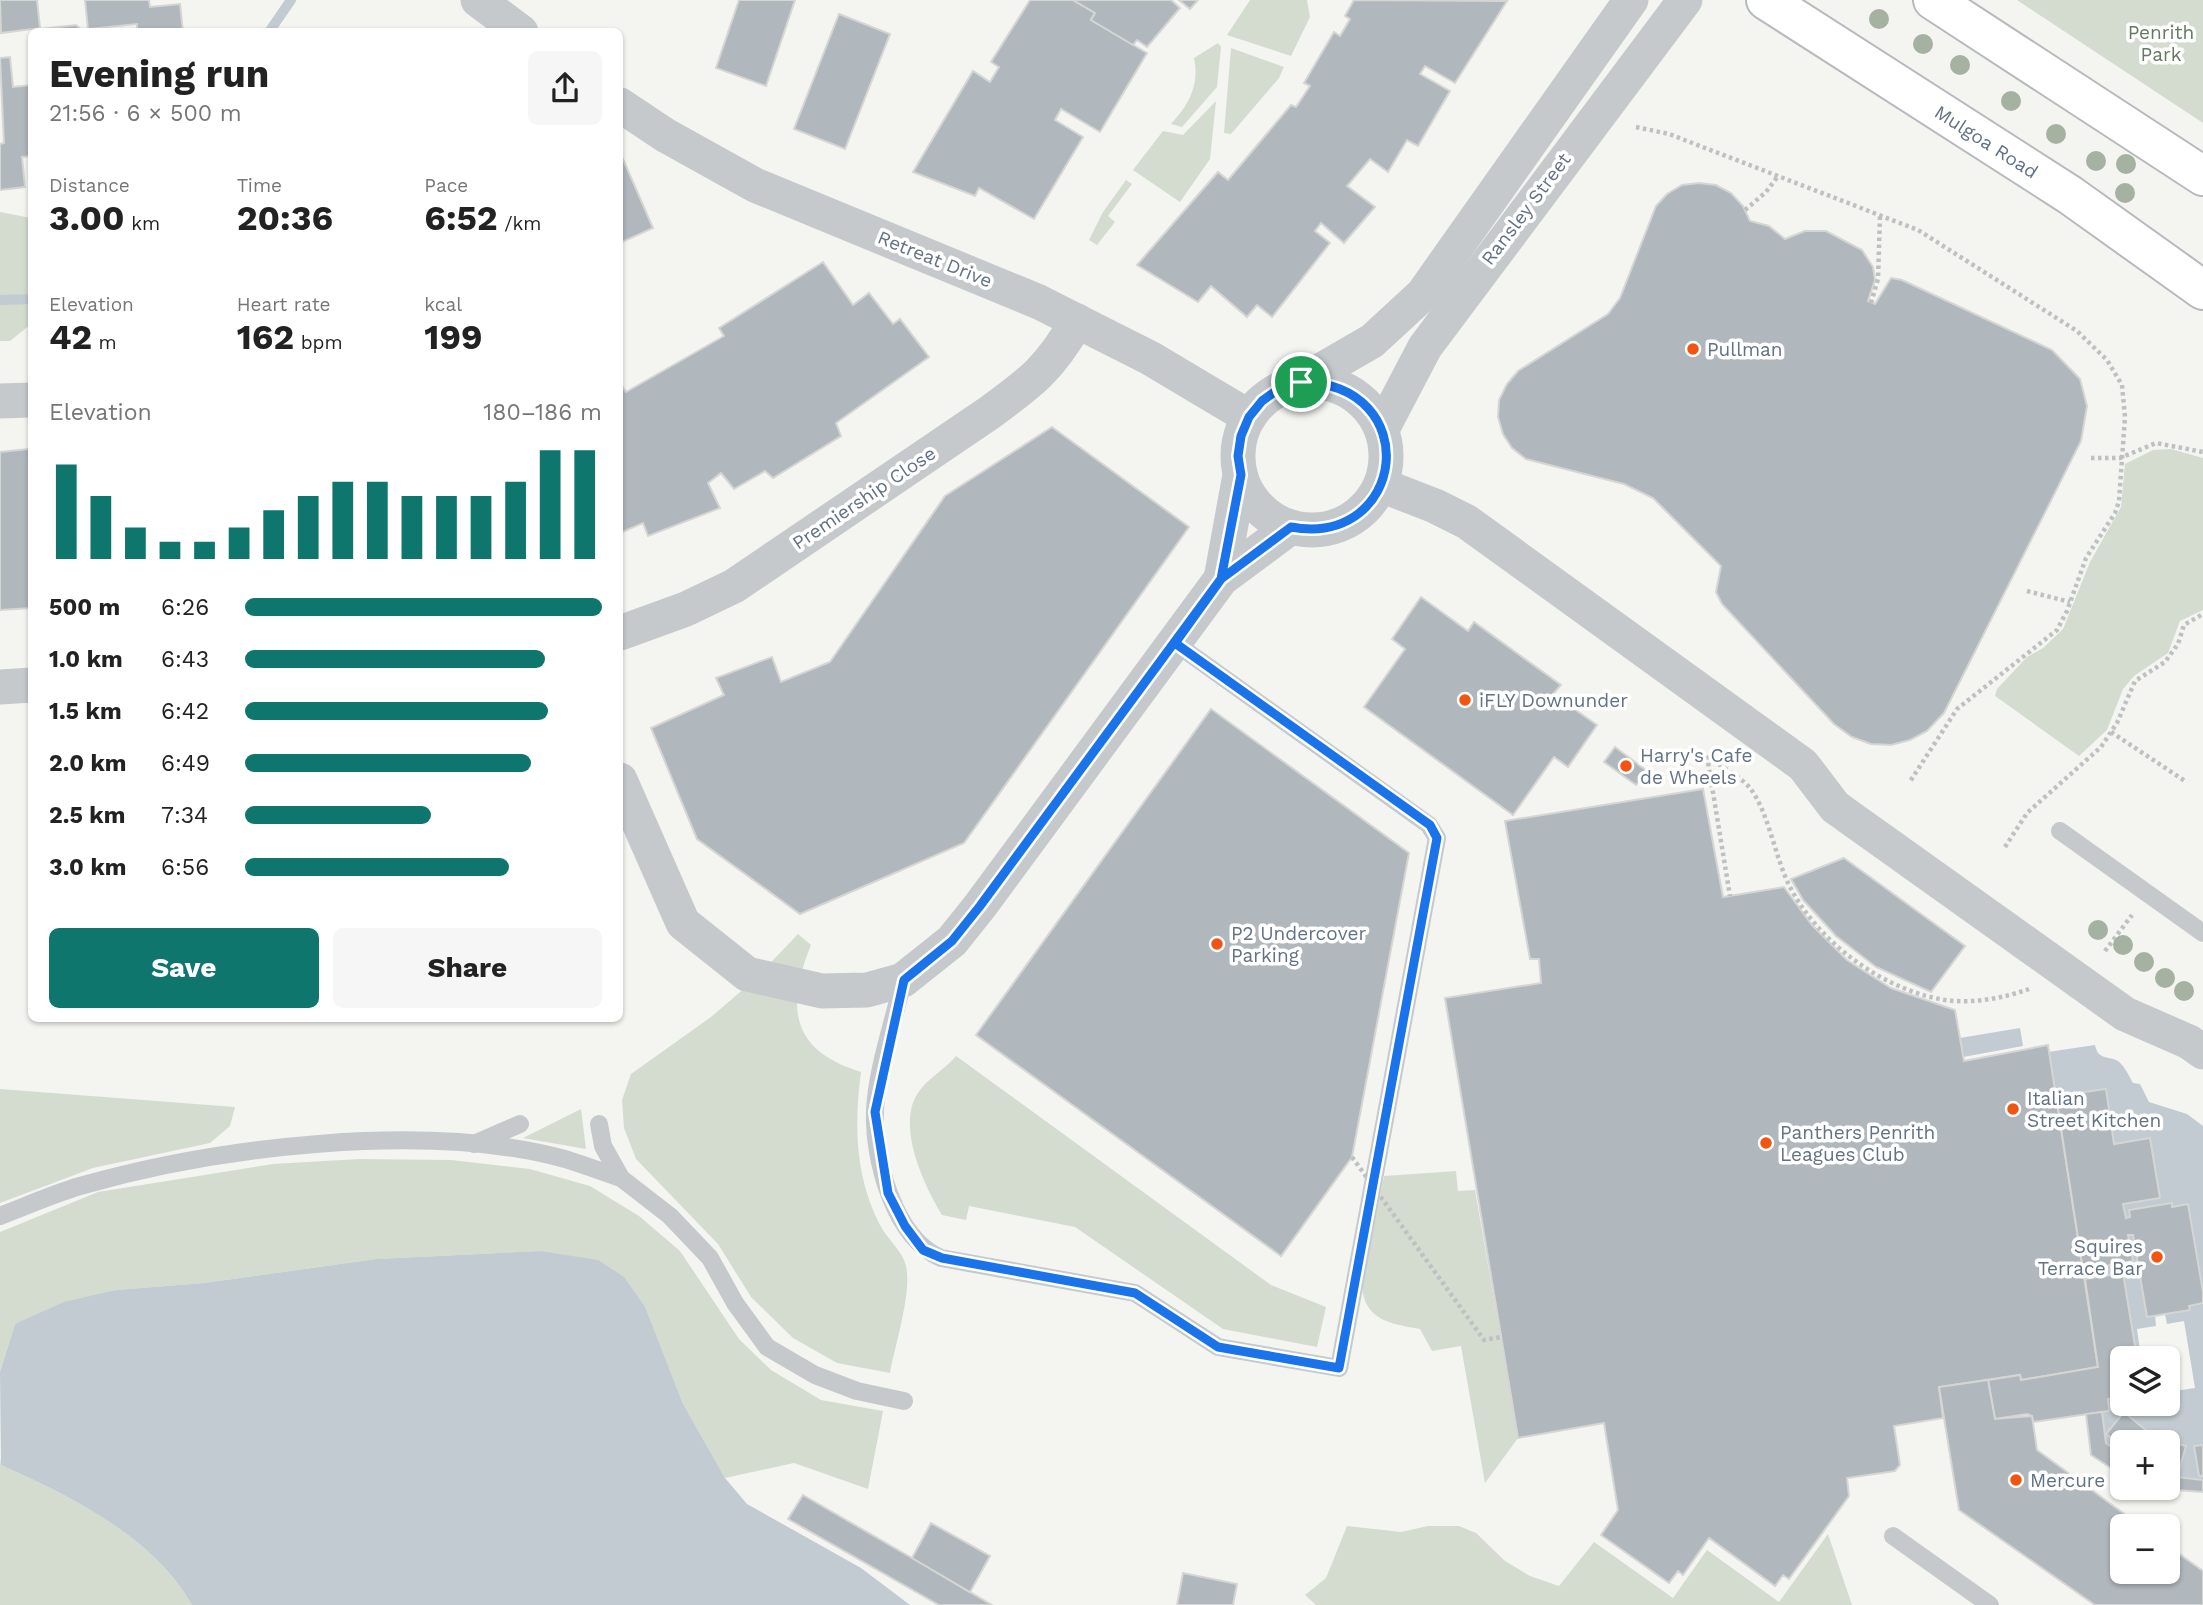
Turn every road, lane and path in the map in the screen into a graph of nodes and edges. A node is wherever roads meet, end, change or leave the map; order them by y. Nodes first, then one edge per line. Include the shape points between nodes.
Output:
1 (478, 0) edge
2 (1631, 0) edge
3 (1685, 0) edge
4 (1766, 0) edge
5 (1933, 0) edge
6 (516, 28) edge
7 (623, 107) edge
8 (1629, 125) dead end
9 (1778, 176) junction
10 (2203, 176) edge
11 (1745, 210) dead end
12 (1880, 215) junction
13 (2203, 290) edge
14 (1871, 303) dead end
15 (1077, 321) junction
16 (1301, 382) junction
17 (28, 400) edge
18 (0, 401) edge
19 (1249, 417) junction
20 (1382, 429) junction
21 (2203, 452) edge
22 (2091, 458) dead end
23 (2120, 458) junction
24 (1241, 475) junction
25 (1381, 485) junction
26 (1291, 527) junction
27 (1221, 579) junction
28 (2027, 591) dead end
29 (2070, 602) junction
30 (2203, 614) edge
31 (623, 632) edge
32 (1175, 643) junction
33 (28, 685) edge
34 (0, 687) edge
35 (2111, 732) junction
36 (1726, 753) dead end
37 (1719, 765) junction
38 (2185, 781) dead end
39 (1909, 783) dead end
40 (623, 787) edge
41 (2060, 831) dead end
42 (2005, 847) dead end
43 (1730, 896) dead end
44 (2135, 911) dead end
45 (2203, 933) edge
46 (2105, 951) dead end
47 (904, 980) junction
48 (2037, 989) dead end
49 (2203, 1052) edge
50 (520, 1124) dead end
51 (599, 1124) dead end
52 (474, 1144) junction
53 (1352, 1157) dead end
54 (621, 1178) junction
55 (0, 1216) edge
56 (1501, 1337) dead end
57 (904, 1401) dead end
58 (1893, 1536) dead end
59 (1990, 1605) edge

1 - 6 street
2 - 16 street, Ransley Street via 1423,294 1372,341
3 - 20 street, Ransley Street via 1425,347
4 - 13 main road, Mulgoa Road via 2070,195
5 - 10 main road
7 - 15 street, Retreat Drive via 755,185
8 - 9 path
9 - 11 path
9 - 12 path
12 - 14 path via 1878,279
12 - 23 path via 1919,230 2077,331 2107,360 2122,384 2125,417
15 - 19 street, Retreat Drive
15 - 31 street, Premiership Close via 1056,358 1025,388 989,413 734,586
16 - 19 street via 1280,388
16 - 20 street via 1326,382 1350,391 1369,407
17 - 18 street
19 - 24 street via 1240,446
20 - 25 street via 1386,457
21 - 23 path via 2156,443
22 - 23 path
23 - 29 path via 2115,513 2085,558
24 - 26 street via 1250,496 1265,513
24 - 27 street
25 - 26 street via 1372,501 1343,523 1308,530
25 - 49 street via 1466,522 1803,765 1835,807 2125,1014
26 - 27 street
27 - 32 street
28 - 29 path
29 - 39 path via 2050,637 2026,651 1957,709
30 - 35 path via 2184,625 2165,662 2135,681
32 - 47 street via 952,941
32 - 47 lane via 1430,825 1437,838 1339,1368 1218,1347 1135,1293 942,1258 923,1250 888,1193 875,1112
33 - 34 street
35 - 38 path
35 - 42 path via 2074,774 2027,813
36 - 37 path
37 - 43 path via 1707,756
37 - 48 path via 1750,788 1791,889 1854,960 1889,981 1948,1001 1982,1000
40 - 47 street via 683,923 747,975 822,991 867,990
41 - 45 lane
44 - 46 path
50 - 52 lane
51 - 54 lane via 603,1146
52 - 54 lane via 564,1159
52 - 55 lane via 381,1142 258,1150 164,1165 78,1187
53 - 56 path, bridge via 1484,1339
54 - 57 lane via 670,1216 710,1258 767,1348 815,1375 857,1391
58 - 59 lane

